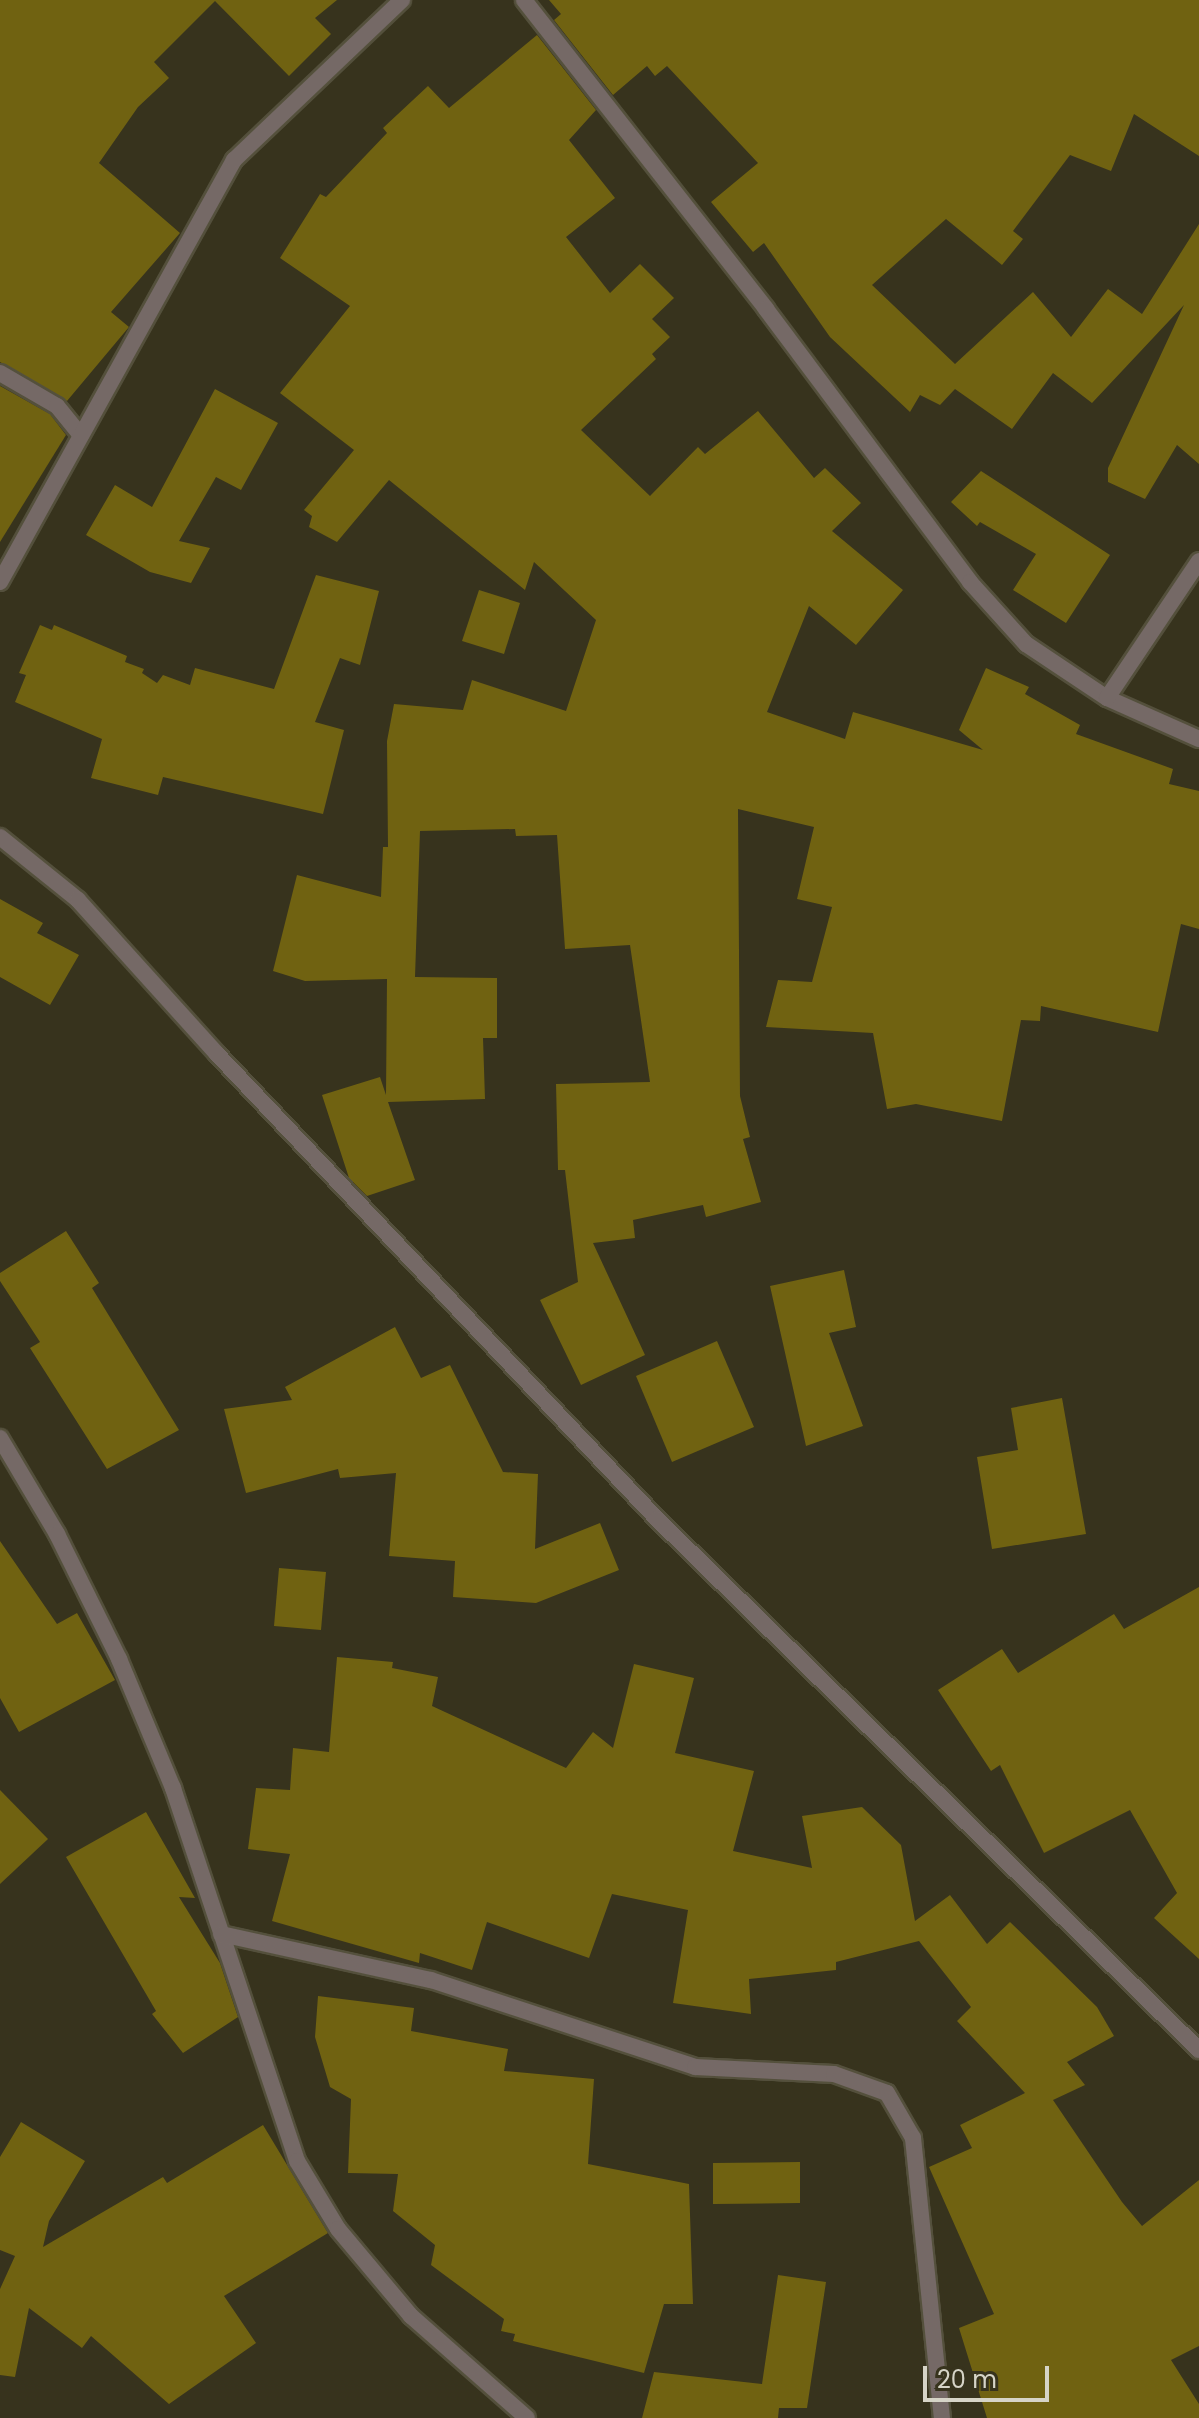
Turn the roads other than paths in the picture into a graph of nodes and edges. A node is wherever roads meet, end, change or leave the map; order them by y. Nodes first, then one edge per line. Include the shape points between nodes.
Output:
1 (402, 0) edge
2 (524, 0) edge
3 (0, 373) edge
4 (81, 436) junction
5 (1199, 561) edge
6 (0, 582) edge
7 (1107, 698) junction
8 (1199, 739) edge
9 (0, 837) edge
10 (0, 1438) edge
11 (221, 1934) junction
12 (1199, 2050) edge
13 (527, 2418) edge
14 (942, 2418) edge

1 - 4 street via 234,160
2 - 7 street via 757,296 970,582 1026,644
3 - 4 street via 57,406
4 - 6 street
5 - 7 street
7 - 8 street
9 - 12 street via 78,900 237,1077 657,1519
10 - 11 street via 57,1534 119,1659 173,1788
11 - 13 street via 297,2161 338,2229 411,2316
11 - 14 street via 431,1980 695,2067 834,2074 887,2093 913,2138

